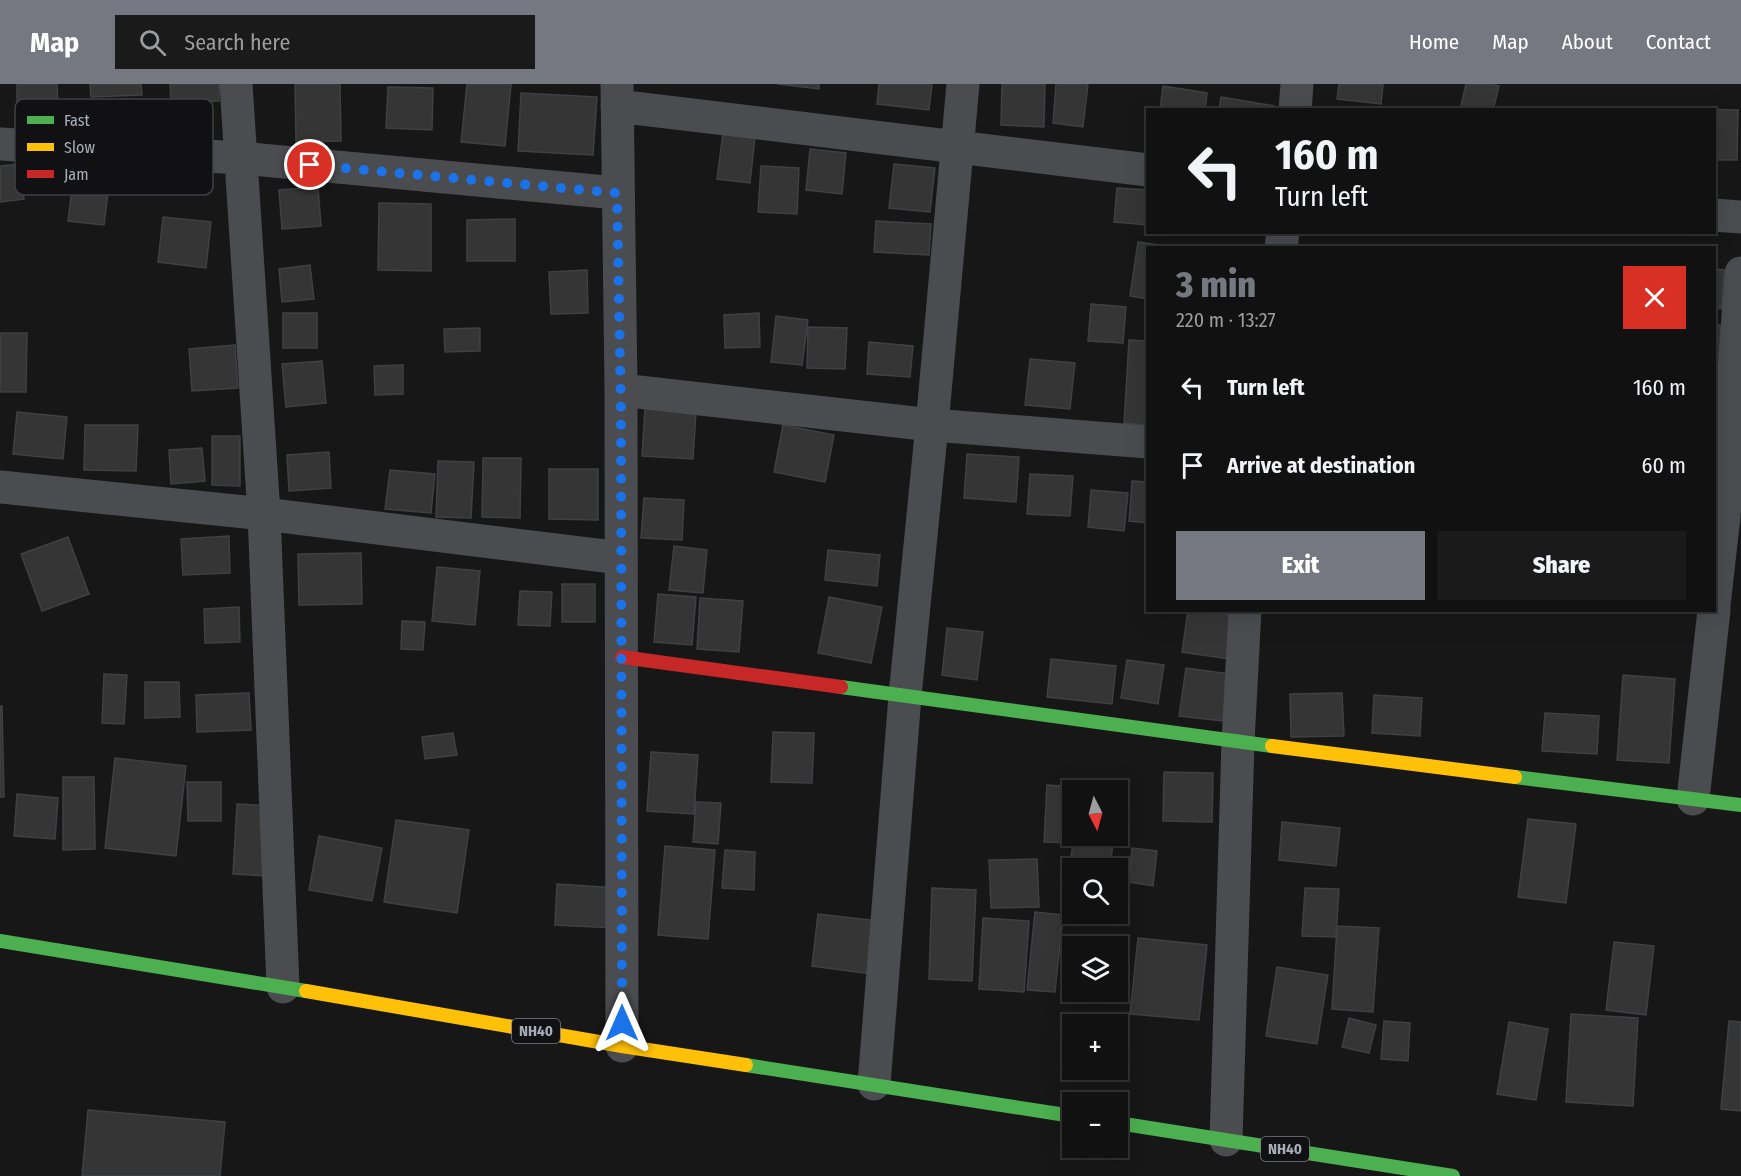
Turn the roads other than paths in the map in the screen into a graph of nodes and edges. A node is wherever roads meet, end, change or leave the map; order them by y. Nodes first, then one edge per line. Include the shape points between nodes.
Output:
1 (236, 84) edge
2 (963, 84) edge
3 (1297, 84) edge
4 (617, 95) edge
5 (1295, 108) edge
6 (0, 144) edge
7 (15, 145) edge
8 (958, 148) junction
9 (213, 156) edge
10 (240, 158) junction
11 (1146, 170) edge
12 (617, 193) junction
13 (1716, 215) edge
14 (1741, 217) edge
15 (1741, 273) edge
16 (621, 390) junction
17 (932, 425) junction
18 (1146, 442) edge
19 (0, 487) edge
20 (264, 514) junction
21 (1719, 516) edge
22 (621, 558) junction
23 (1716, 569) edge
24 (1245, 612) edge
25 (1714, 612) edge
26 (622, 657) junction
27 (905, 696) junction
28 (1238, 742) junction
29 (1694, 799) junction
30 (1741, 805) edge
31 (0, 941) edge
32 (283, 987) junction
33 (622, 1046) junction
34 (874, 1084) junction
35 (1062, 1114) edge
36 (1128, 1125) edge
37 (1226, 1140) junction
38 (1453, 1176) edge

1 - 10 street
2 - 8 street
3 - 5 street
4 - 8 street
4 - 12 street
6 - 7 street
8 - 11 street
8 - 17 street
9 - 10 street
10 - 12 street
10 - 20 street
12 - 16 street
13 - 14 street
15 - 21 street
16 - 17 street
16 - 22 street
17 - 18 street
17 - 27 street
19 - 20 street
20 - 22 street
20 - 32 street
21 - 23 street
22 - 26 street
24 - 28 street
25 - 29 street
26 - 27 main road
26 - 33 street
27 - 28 main road
27 - 34 street
28 - 29 main road
28 - 37 street
29 - 30 main road
31 - 32 main road, NH40
32 - 33 main road, NH40
33 - 34 main road, NH40
34 - 35 main road, NH40
36 - 37 main road, NH40
37 - 38 main road, NH40

